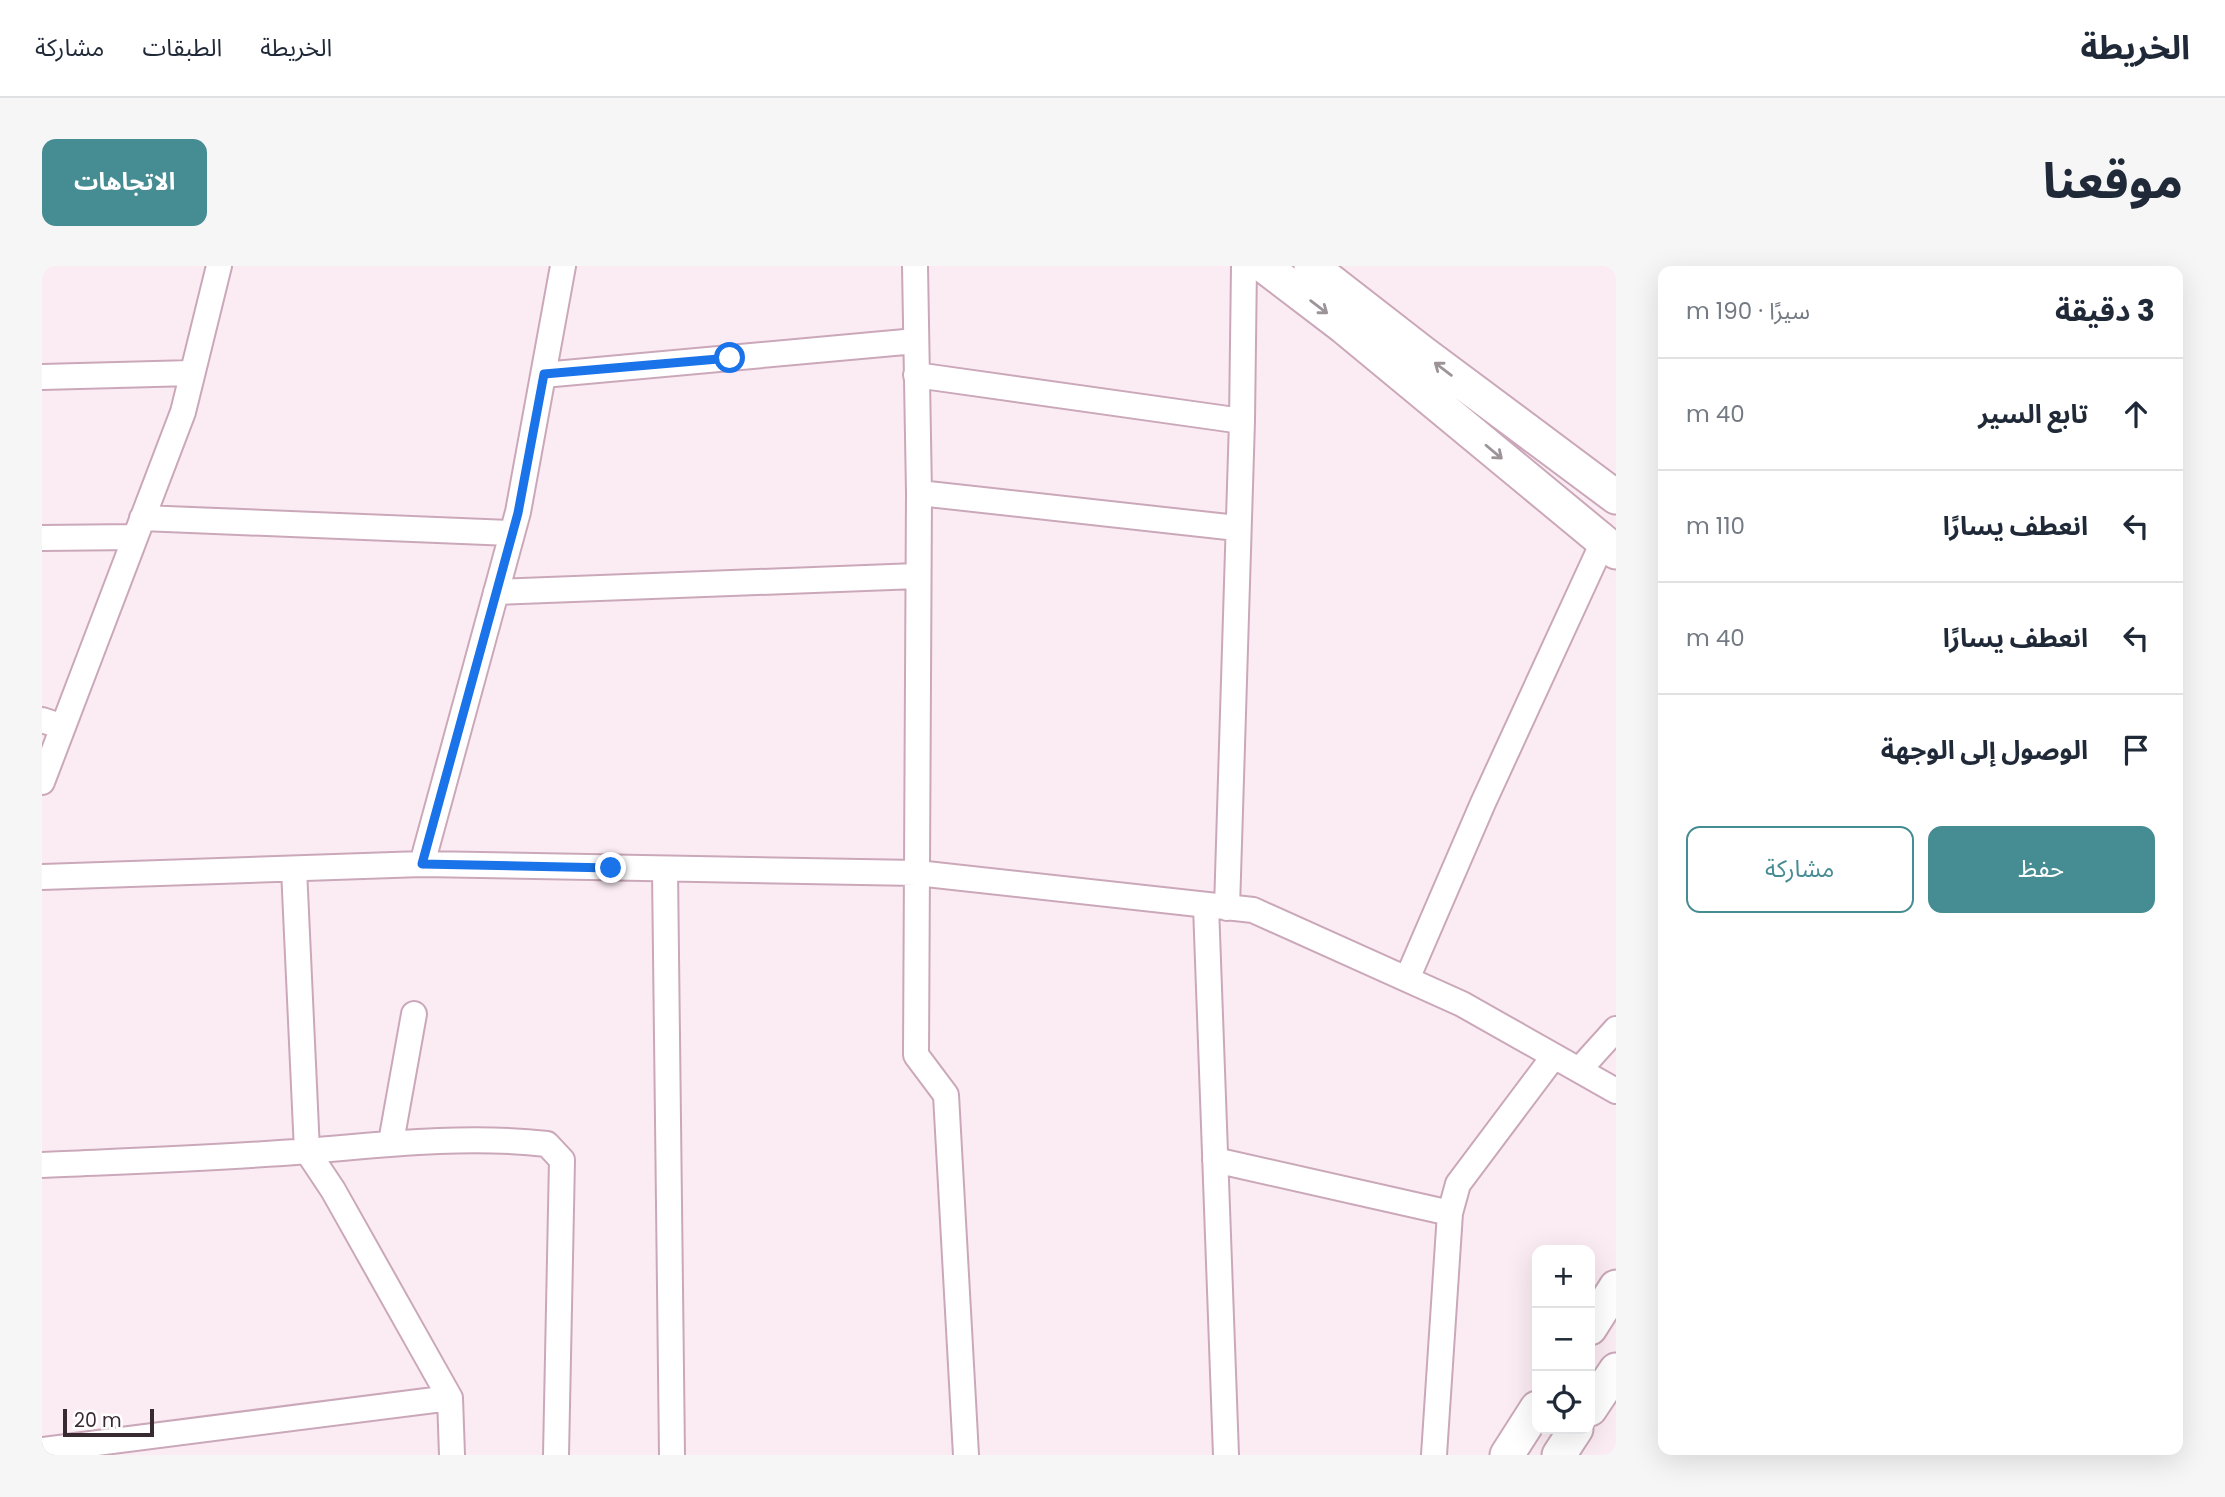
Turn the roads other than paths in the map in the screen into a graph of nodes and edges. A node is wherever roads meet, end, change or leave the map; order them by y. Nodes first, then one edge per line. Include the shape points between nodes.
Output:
1 (219, 266) edge
2 (563, 266) edge
3 (915, 266) edge
4 (1244, 266) edge
5 (1264, 266) edge
6 (1311, 266) edge
7 (916, 341) junction
8 (192, 373) junction
9 (544, 374) junction
10 (916, 374) junction
11 (42, 377) edge
12 (1242, 421) junction
13 (919, 493) junction
14 (1616, 497) edge
15 (139, 528) junction
16 (1237, 528) junction
17 (513, 533) junction
18 (42, 538) edge
19 (1609, 547) edge
20 (917, 576) junction
21 (496, 592) junction
22 (53, 723) edge
23 (42, 782) edge
24 (422, 864) junction
25 (294, 869) junction
26 (665, 870) junction
27 (917, 873) junction
28 (42, 877) edge
29 (1216, 907) junction
30 (1407, 979) junction
31 (414, 1014) dead end
32 (1616, 1028) edge
33 (1554, 1056) junction
34 (1579, 1070) junction
35 (1616, 1091) edge
36 (391, 1142) junction
37 (307, 1151) junction
38 (1216, 1160) junction
39 (42, 1165) edge
40 (1450, 1213) junction
41 (1616, 1287) edge
42 (1595, 1320) edge
43 (1616, 1370) edge
44 (450, 1398) junction
45 (1595, 1402) edge
46 (1532, 1416) edge
47 (1573, 1434) edge
48 (42, 1450) edge
49 (452, 1455) edge
50 (556, 1455) edge
51 (672, 1455) edge
52 (966, 1455) edge
53 (1226, 1455) edge
54 (1434, 1455) edge
55 (1507, 1455) edge
56 (1559, 1455) edge

1 - 8 street
2 - 9 street
3 - 7 street
4 - 12 street
5 -> 19 main road
14 -> 6 main road
7 - 9 street
7 - 10 street
8 - 11 street
8 - 15 street via 183,412
9 - 17 street
10 - 12 street
10 - 13 street
12 - 16 street
13 - 16 street
13 - 20 street
15 - 17 street
15 - 18 street
15 - 22 street
16 - 29 street
17 - 21 street
19 - 30 street via 1483,803
20 - 21 street
20 - 27 street
21 - 24 street
22 - 23 street
24 - 25 street
24 - 26 street
25 - 28 street
25 - 37 street
26 - 27 street
26 - 51 street
27 - 29 street
27 - 52 street via 916,1055 946,1095
29 - 30 street via 1253,910
29 - 38 street
30 - 33 street
31 - 36 street
32 - 34 street
33 - 34 street
33 - 40 street via 1458,1184
34 - 35 street
36 - 37 street
36 - 50 street via 521,1141 547,1144 562,1160
37 - 39 street
37 - 44 street
38 - 40 street
38 - 53 street
40 - 54 street
41 - 42 main road
43 - 45 main road
44 - 48 street
44 - 49 street
46 - 55 main road
47 - 56 main road

